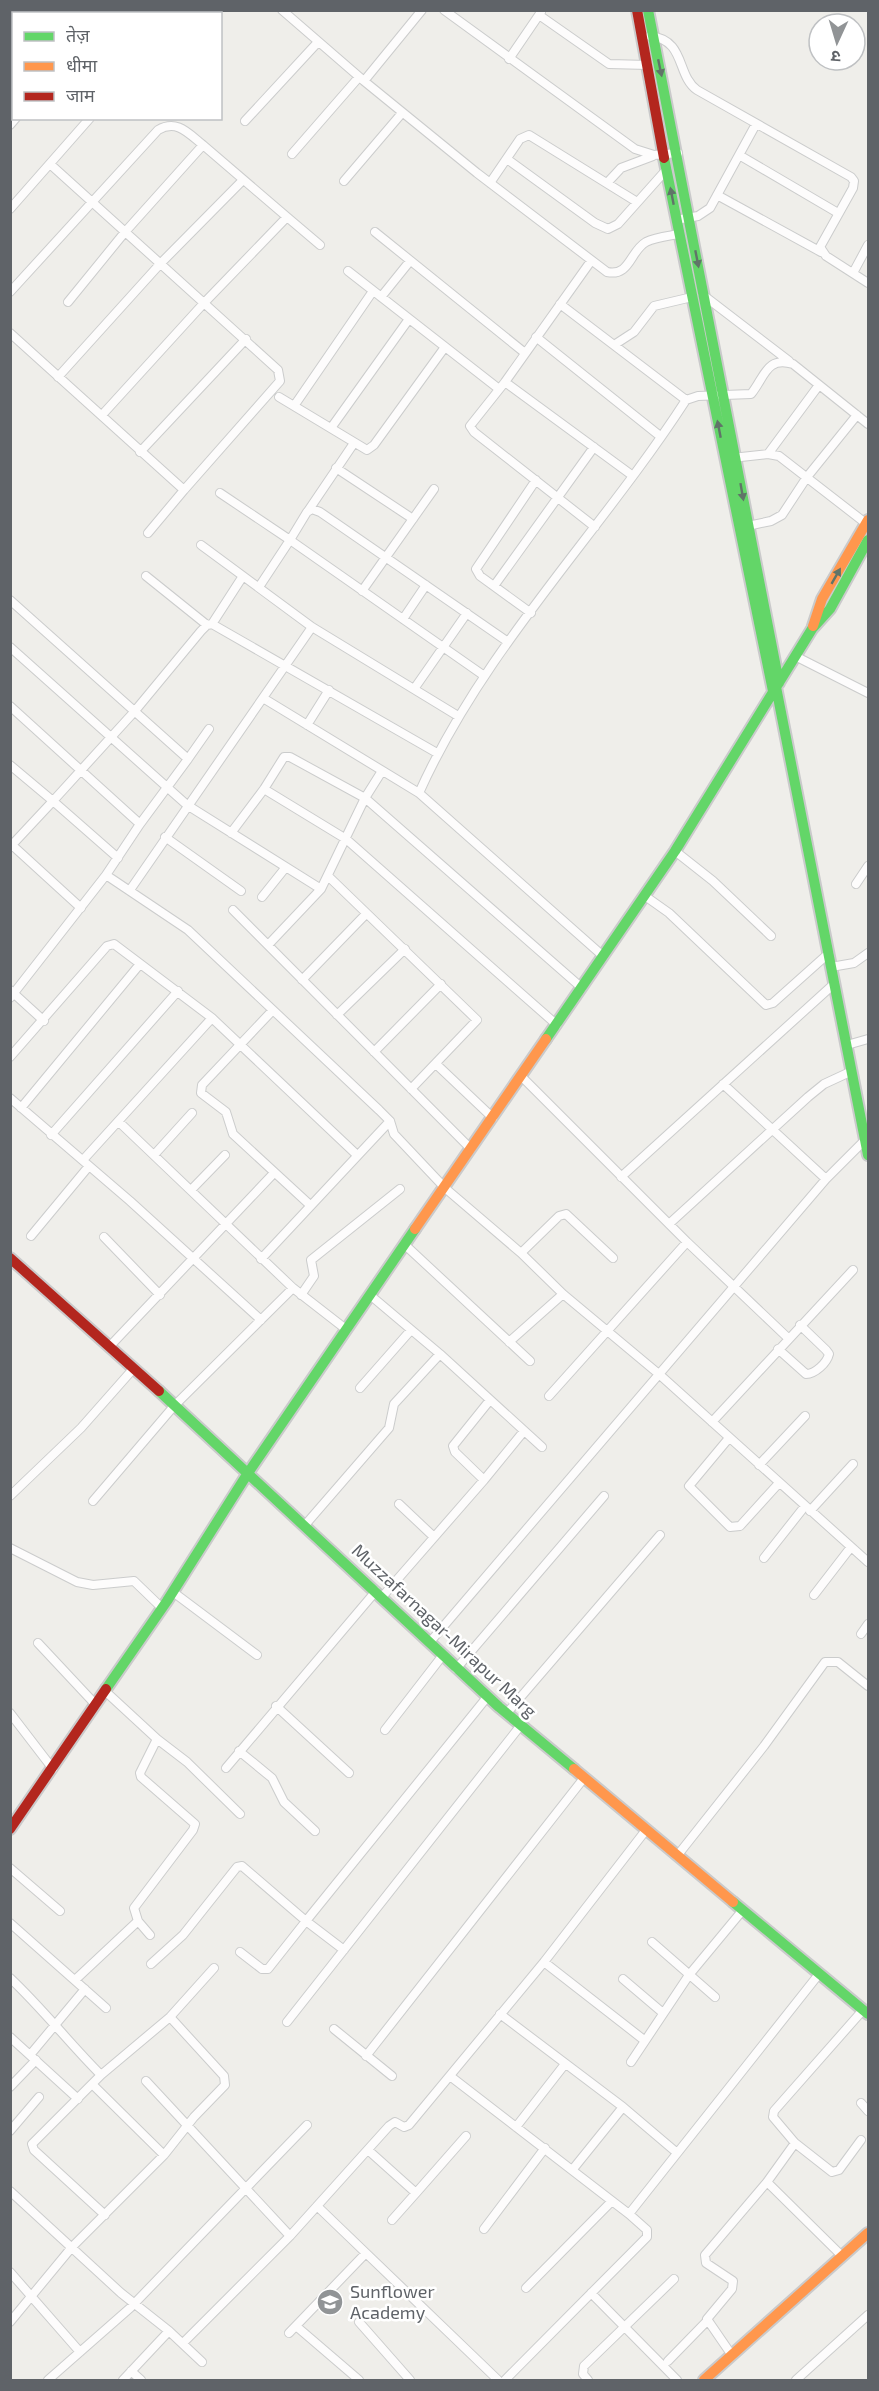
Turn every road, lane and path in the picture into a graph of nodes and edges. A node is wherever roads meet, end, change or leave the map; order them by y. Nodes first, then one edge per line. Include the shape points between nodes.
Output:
1 (282, 10) edge
2 (422, 10) edge
3 (444, 10) edge
4 (637, 10) edge
5 (648, 10) edge
6 (540, 12) edge
7 (454, 14) edge
8 (648, 36) junction
9 (318, 42) junction
10 (509, 59) junction
11 (648, 65) junction
12 (361, 79) junction
13 (402, 113) junction
14 (88, 120) edge
15 (244, 121) dead end
16 (756, 124) junction
17 (203, 145) junction
18 (678, 153) junction
19 (292, 154) dead end
20 (659, 155) junction
21 (739, 155) junction
22 (507, 159) junction
23 (50, 165) junction
24 (667, 169) junction
25 (243, 180) junction
26 (344, 181) dead end
27 (490, 183) junction
28 (607, 183) junction
29 (717, 195) junction
30 (91, 201) junction
31 (637, 202) junction
32 (10, 208) edge
33 (838, 213) junction
34 (287, 217) junction
35 (689, 218) junction
36 (676, 220) junction
37 (125, 232) junction
38 (375, 232) dead end
39 (679, 234) junction
40 (320, 245) dead end
41 (868, 245) edge
42 (821, 252) junction
43 (410, 261) junction
44 (591, 261) junction
45 (160, 264) junction
46 (348, 271) dead end
47 (853, 273) junction
48 (868, 283) edge
49 (373, 291) junction
50 (10, 292) edge
51 (704, 295) junction
52 (381, 297) junction
53 (692, 297) junction
54 (68, 302) dead end
55 (204, 303) junction
56 (561, 304) junction
57 (409, 319) junction
58 (10, 333) edge
59 (536, 337) junction
60 (246, 339) junction
61 (614, 345) junction
62 (445, 347) junction
63 (525, 353) junction
64 (793, 364) junction
65 (58, 377) junction
66 (505, 382) junction
67 (819, 385) junction
68 (499, 389) junction
69 (279, 397) dead end
70 (718, 397) junction
71 (686, 400) junction
72 (294, 406) junction
73 (102, 415) junction
74 (857, 415) junction
75 (868, 424) edge
76 (331, 428) junction
77 (660, 436) junction
78 (354, 443) junction
79 (594, 447) junction
80 (141, 452) junction
81 (768, 454) junction
82 (731, 459) junction
83 (336, 468) junction
84 (633, 476) junction
85 (807, 477) junction
86 (536, 480) junction
87 (434, 489) dead end
88 (184, 490) junction
89 (220, 493) dead end
90 (558, 498) junction
91 (307, 512) junction
92 (413, 519) junction
93 (868, 523) edge
94 (595, 527) junction
95 (744, 527) junction
96 (148, 533) dead end
97 (290, 540) junction
98 (868, 540) edge
99 (201, 545) dead end
100 (386, 557) junction
101 (146, 576) dead end
102 (243, 576) junction
103 (426, 585) junction
104 (494, 585) junction
105 (258, 587) junction
106 (362, 591) junction
107 (10, 600) edge
108 (467, 613) junction
109 (531, 613) junction
110 (403, 619) junction
111 (210, 624) junction
112 (312, 627) junction
113 (813, 629) junction
114 (508, 642) junction
115 (443, 647) junction
116 (14, 650) edge
117 (797, 657) junction
118 (10, 660) edge
119 (285, 665) junction
120 (483, 675) junction
121 (776, 687) junction
122 (414, 689) junction
123 (867, 689) edge
124 (329, 690) junction
125 (263, 698) junction
126 (10, 706) edge
127 (134, 712) junction
128 (459, 716) junction
129 (307, 725) junction
130 (209, 729) dead end
131 (110, 737) junction
132 (437, 753) junction
133 (188, 759) junction
134 (12, 769) edge
135 (81, 771) junction
136 (382, 771) junction
137 (166, 789) junction
138 (264, 789) junction
139 (419, 794) junction
140 (365, 798) junction
141 (53, 801) junction
142 (187, 805) junction
143 (140, 824) junction
144 (231, 833) junction
145 (165, 837) junction
146 (346, 839) junction
147 (11, 846) edge
148 (675, 851) junction
149 (118, 858) junction
150 (868, 866) edge
151 (286, 867) junction
152 (106, 875) junction
153 (328, 876) junction
154 (856, 884) dead end
155 (321, 889) junction
156 (130, 890) junction
157 (240, 891) dead end
158 (645, 896) junction
159 (262, 897) dead end
160 (81, 908) junction
161 (233, 910) dead end
162 (366, 914) junction
163 (771, 936) dead end
164 (268, 945) junction
165 (405, 949) junction
166 (829, 953) junction
167 (868, 953) edge
168 (603, 956) junction
169 (140, 964) junction
170 (831, 967) junction
171 (302, 980) junction
172 (835, 983) junction
173 (441, 984) junction
174 (582, 988) junction
175 (178, 992) junction
176 (12, 994) edge
177 (273, 1011) junction
178 (337, 1015) junction
179 (212, 1018) junction
180 (44, 1021) junction
181 (557, 1025) junction
182 (868, 1039) edge
183 (242, 1045) junction
184 (847, 1045) junction
185 (374, 1052) junction
186 (10, 1057) edge
187 (435, 1064) junction
188 (852, 1071) junction
189 (521, 1076) junction
190 (723, 1084) junction
191 (411, 1089) junction
192 (10, 1098) edge
193 (21, 1108) junction
194 (192, 1113) dead end
195 (493, 1118) junction
196 (390, 1121) junction
197 (119, 1122) junction
198 (866, 1125) edge
199 (774, 1131) junction
200 (51, 1135) junction
201 (865, 1140) junction
202 (471, 1149) junction
203 (154, 1155) junction
204 (225, 1155) dead end
205 (357, 1155) junction
206 (868, 1155) edge
207 (86, 1163) junction
208 (274, 1173) junction
209 (621, 1177) junction
210 (826, 1179) junction
211 (445, 1188) junction
212 (400, 1189) dead end
213 (191, 1190) junction
214 (310, 1205) junction
215 (226, 1224) junction
216 (669, 1224) junction
217 (31, 1236) dead end
218 (104, 1237) dead end
219 (687, 1242) junction
220 (404, 1244) junction
221 (521, 1253) junction
222 (10, 1258) edge
223 (613, 1258) dead end
224 (261, 1259) junction
225 (195, 1260) junction
226 (853, 1270) dead end
227 (293, 1288) junction
228 (734, 1288) junction
229 (563, 1294) junction
230 (159, 1295) junction
231 (301, 1295) junction
232 (370, 1295) junction
233 (261, 1320) junction
234 (800, 1325) junction
235 (411, 1329) junction
236 (346, 1330) junction
237 (606, 1330) junction
238 (788, 1338) junction
239 (509, 1342) junction
240 (110, 1346) junction
241 (778, 1349) junction
242 (440, 1354) junction
243 (530, 1361) dead end
244 (134, 1368) junction
245 (660, 1375) junction
246 (360, 1388) dead end
247 (549, 1396) dead end
248 (490, 1400) junction
249 (174, 1406) junction
250 (805, 1416) dead end
251 (712, 1422) junction
252 (524, 1431) junction
253 (729, 1438) junction
254 (542, 1447) dead end
255 (853, 1464) dead end
256 (759, 1465) junction
257 (248, 1473) junction
258 (484, 1480) junction
259 (779, 1483) junction
260 (10, 1496) edge
261 (604, 1496) dead end
262 (93, 1501) dead end
263 (399, 1504) dead end
264 (808, 1508) junction
265 (305, 1524) junction
266 (660, 1535) dead end
267 (434, 1537) junction
268 (851, 1547) junction
269 (10, 1548) edge
270 (765, 1558) dead end
271 (868, 1562) edge
272 (173, 1592) junction
273 (379, 1594) junction
274 (814, 1594) dead end
275 (162, 1608) junction
276 (868, 1624) edge
277 (861, 1634) dead end
278 (430, 1642) junction
279 (38, 1643) dead end
280 (257, 1655) dead end
281 (443, 1655) junction
282 (456, 1669) junction
283 (868, 1686) edge
284 (105, 1691) junction
285 (488, 1696) junction
286 (96, 1705) junction
287 (276, 1706) junction
288 (10, 1713) edge
289 (507, 1713) junction
290 (521, 1725) junction
291 (384, 1730) dead end
292 (157, 1739) junction
293 (239, 1750) junction
294 (226, 1768) dead end
295 (53, 1769) junction
296 (350, 1773) dead end
297 (584, 1778) junction
298 (240, 1814) dead end
299 (10, 1829) edge
300 (646, 1830) junction
301 (315, 1831) dead end
302 (676, 1856) junction
303 (10, 1868) edge
304 (60, 1911) dead end
305 (742, 1911) junction
306 (138, 1921) junction
307 (306, 1921) junction
308 (10, 1923) edge
309 (150, 1935) dead end
310 (652, 1942) dead end
311 (344, 1950) junction
312 (240, 1952) dead end
313 (544, 1962) junction
314 (151, 1964) dead end
315 (214, 1968) dead end
316 (819, 1974) junction
317 (689, 1975) junction
318 (10, 1978) edge
319 (75, 1980) junction
320 (623, 1980) dead end
321 (85, 1989) junction
322 (715, 1997) dead end
323 (106, 2008) dead end
324 (866, 2012) edge
325 (663, 2013) junction
326 (500, 2014) junction
327 (170, 2017) junction
328 (287, 2022) dead end
329 (54, 2024) junction
330 (334, 2029) dead end
331 (10, 2037) edge
332 (644, 2040) junction
333 (366, 2056) junction
334 (33, 2058) junction
335 (631, 2062) dead end
336 (565, 2064) junction
337 (101, 2075) junction
338 (392, 2076) dead end
339 (450, 2076) junction
340 (146, 2081) dead end
341 (92, 2084) junction
342 (10, 2087) edge
343 (39, 2097) dead end
344 (78, 2099) junction
345 (861, 2103) dead end
346 (623, 2108) junction
347 (868, 2111) edge
348 (307, 2125) dead end
349 (188, 2126) junction
350 (516, 2127) junction
351 (10, 2131) edge
352 (466, 2136) dead end
353 (861, 2140) dead end
354 (795, 2143) junction
355 (545, 2148) junction
356 (368, 2150) junction
357 (676, 2152) junction
358 (164, 2156) junction
359 (573, 2169) junction
360 (767, 2182) junction
361 (243, 2189) junction
362 (10, 2191) edge
363 (416, 2193) junction
364 (612, 2201) junction
365 (317, 2206) junction
366 (629, 2214) junction
367 (105, 2215) junction
368 (392, 2220) dead end
369 (484, 2229) dead end
370 (868, 2233) edge
371 (290, 2236) junction
372 (72, 2247) junction
373 (365, 2254) junction
374 (843, 2256) junction
375 (10, 2272) edge
376 (674, 2279) dead end
377 (526, 2288) dead end
378 (591, 2293) junction
379 (33, 2294) junction
380 (134, 2304) junction
381 (868, 2315) edge
382 (707, 2321) junction
383 (10, 2322) edge
384 (359, 2322) dead end
385 (296, 2326) junction
386 (625, 2326) junction
387 (169, 2331) junction
388 (289, 2333) dead end
389 (183, 2343) junction
390 (80, 2352) junction
391 (731, 2354) junction
392 (668, 2361) dead end
393 (202, 2362) dead end
394 (132, 2371) junction
395 (48, 2380) edge
396 (123, 2380) edge
397 (141, 2380) edge
398 (359, 2380) edge
399 (410, 2380) edge
400 (498, 2380) edge
401 (505, 2380) edge
402 (588, 2380) edge
403 (677, 2380) edge
404 (704, 2380) edge
405 (796, 2380) edge

1 - 9 street
2 - 12 street
3 - 7 street
4 - 8 main road
5 - 8 main road
6 - 10 street
6 - 11 street via 609,64
7 - 10 street
8 - 11 main road
8 - 16 street via 680,55 686,80 692,86
8 -> 18 main road
9 - 12 street
9 - 15 street
10 - 20 street via 635,149
11 - 20 main road
12 - 13 street
12 - 19 street
13 - 26 street
13 - 27 street
14 - 23 street
16 - 21 street
16 - 33 street via 854,181
17 - 25 street
17 - 30 street via 177,126 164,127
17 - 37 street
18 - 20 street
18 - 35 main road
20 - 24 main road
20 - 28 street via 621,168
21 - 29 street
21 - 33 street
22 - 27 street
22 - 28 street via 520,139 529,135
22 - 31 street via 602,227 613,228
23 - 30 street
23 - 32 street
24 - 31 street
36 -> 24 main road
25 - 34 street
25 - 45 street
27 - 44 street
28 - 31 street
29 - 35 street via 705,214
29 - 42 street
30 - 37 street
30 - 50 street
33 - 42 street via 821,242
34 - 40 street
34 - 55 street
35 - 36 street
35 -> 51 main road
36 - 39 main road
37 - 45 street
37 - 54 street
38 - 43 street
39 - 44 street via 647,241 619,272 607,272
39 - 53 main road
41 - 47 street
42 - 47 street
43 - 52 street
43 - 63 street
44 - 56 street
45 - 55 street
45 - 65 street
46 - 49 street
47 - 48 street
49 - 52 street
49 - 72 street
51 - 64 street
51 - 70 main road
52 - 57 street
53 - 61 street via 654,306 634,333
53 - 70 main road
55 - 60 street
55 - 73 street
56 - 59 street
56 - 61 street
57 - 62 street
57 - 76 street
58 - 65 street
59 - 63 street
59 - 77 street
60 - 80 street
60 - 88 street via 278,370 280,381
61 - 71 street
62 - 68 street
62 - 78 street via 374,445 367,450
63 - 66 street
64 - 67 street
64 - 70 street via 774,363 751,394
65 - 73 street
66 - 68 street
66 - 79 street
67 - 74 street
67 - 81 street
68 - 86 street via 472,421 470,429
69 - 72 street
70 - 71 street
70 - 82 main road
71 - 77 street
72 - 76 street
73 - 80 street
74 - 75 street
74 - 85 street
76 - 78 street
77 - 84 street
78 - 83 street
79 - 84 street
79 - 90 street
80 - 88 street
81 - 82 street
81 - 85 street via 779,456
82 - 95 main road
83 - 91 street
83 - 92 street
84 - 94 street
85 - 93 street
85 - 95 street via 782,515
86 - 90 street
86 - 104 street via 478,564 477,573
87 - 92 street
88 - 96 street
89 - 97 street
90 - 94 street
90 - 104 street
91 - 97 street
91 - 100 street via 320,512
92 - 100 street
113 -> 93 main road via 822,599
94 - 109 street
95 - 121 main road
97 - 105 street
97 - 106 street
98 - 113 main road via 830,609
99 - 102 street
100 - 103 street
100 - 106 street
101 - 111 street
102 - 105 street
102 - 111 street
103 - 108 street
103 - 110 street
104 - 109 street
105 - 112 street
106 - 110 street
107 - 127 street
108 - 114 street
108 - 115 street
109 - 114 street
110 - 115 street
111 - 119 street
111 - 127 street
112 - 119 street
112 - 122 street
113 - 117 main road
114 - 120 street
115 - 120 street
115 - 122 street
116 - 118 street
116 - 131 street
117 - 121 main road
117 - 123 street
119 - 124 street
119 - 125 street
120 - 128 street
121 - 148 main road
121 - 166 main road
122 - 128 street
124 - 129 street
124 - 132 street
125 - 129 street
125 - 142 street
126 - 135 street
127 - 131 street
127 - 133 street
128 - 132 street
129 - 136 street
130 - 133 street
131 - 135 street
131 - 137 street
132 - 139 street
133 - 137 street
134 - 141 street
135 - 141 street
135 - 143 street
136 - 139 street
136 - 140 street
137 - 142 street
137 - 143 street
138 - 140 street via 286,756
138 - 144 street
138 - 146 street
139 - 168 street
140 - 146 street
140 - 174 street
141 - 147 street
141 - 149 street
142 - 144 street
142 - 145 street
143 - 149 street
144 - 151 street
145 - 156 street
145 - 157 street
146 - 153 street
146 - 181 street
147 - 160 street
148 - 158 main road
148 - 163 street
149 - 152 street
150 - 154 street
151 - 155 street
151 - 159 street
152 - 156 street
152 - 160 street
153 - 155 street
153 - 162 street
155 - 164 street
156 - 177 street via 188,930
158 - 166 street via 766,1005 773,1004
158 - 168 main road
160 - 176 street
161 - 164 street
162 - 165 street
162 - 171 street
164 - 171 street
165 - 173 street
165 - 178 street
166 - 170 main road
167 - 170 street via 854,963
168 - 174 main road
169 - 175 street
169 - 180 street via 114,944 107,946
169 - 193 street
170 - 172 main road
171 - 178 street
172 - 184 main road
172 - 190 street
173 - 185 street
173 - 187 street via 477,1020
174 - 181 main road
175 - 179 street
175 - 200 street
176 - 180 street
177 - 183 street
177 - 196 street
178 - 185 street
179 - 183 street
179 - 197 street
180 - 186 street
181 - 189 main road
182 - 184 street
183 - 205 street
183 - 208 street via 202,1085 201,1093 226,1113 233,1134
184 - 188 main road
185 - 191 street
187 - 191 street
187 - 195 street
188 - 198 main road
188 - 199 street via 824,1084
189 - 195 main road
189 - 209 street
190 - 199 street
190 - 209 street
191 - 202 street
192 - 193 street
193 - 200 street
194 - 203 street
195 - 202 main road
196 - 205 street
196 - 211 street via 394,1134
197 - 203 street
197 - 207 street
198 - 201 main road
199 - 210 street
199 - 216 street
200 - 207 street
201 - 206 main road
201 - 210 street
202 - 211 main road
203 - 213 street
204 - 213 street
205 - 214 street
207 - 217 street
207 - 225 street
208 - 214 street
208 - 215 street
209 - 216 street
210 - 228 street
211 - 220 main road
211 - 221 street
212 - 231 street via 311,1260 314,1276
213 - 215 street
214 - 224 street
215 - 224 street
215 - 225 street
216 - 219 street
218 - 230 street
219 - 228 street
219 - 237 street
220 - 232 main road
220 - 239 street
221 - 223 street via 559,1216 566,1214
221 - 229 street
222 - 240 main road, Muzzafarnagar-Mirapur Marg
224 - 227 street
225 - 230 street
225 - 233 street
226 - 234 street
227 - 231 street
227 - 233 street
228 - 238 street
228 - 245 street
229 - 237 street
229 - 239 street
230 - 240 street
231 - 236 street
232 - 235 street
232 - 236 main road
233 - 249 street
234 - 238 street
234 - 241 street via 829,1354 826,1361 806,1374
235 - 242 street
235 - 246 street
236 - 257 main road
237 - 245 street
237 - 247 street
238 - 241 street
239 - 243 street
240 - 244 main road, Muzzafarnagar-Mirapur Marg
241 - 251 street
242 - 248 street
242 - 265 street via 394,1404 389,1428
244 - 249 main road, Muzzafarnagar-Mirapur Marg
244 - 260 street via 81,1428
245 - 251 street
245 - 278 street
248 - 252 street
248 - 258 street via 453,1446 454,1452
249 - 257 main road, Muzzafarnagar-Mirapur Marg
249 - 262 street
250 - 256 street
251 - 253 street
252 - 254 street
252 - 258 street
253 - 256 street
253 - 259 street via 689,1486 730,1527 740,1526
255 - 264 street
256 - 259 street
257 - 265 main road, Muzzafarnagar-Mirapur Marg
257 - 272 main road
258 - 267 street
259 - 264 street
261 - 282 street
263 - 267 street
264 - 268 street
264 - 270 street
265 - 273 main road, Muzzafarnagar-Mirapur Marg
266 - 289 street
267 - 273 street
268 - 271 street
268 - 274 street
269 - 275 street via 77,1582 93,1585 134,1581
272 - 275 main road
272 - 280 street
273 - 278 main road, Muzzafarnagar-Mirapur Marg
273 - 287 street
275 - 284 main road
276 - 277 street
278 - 281 main road, Muzzafarnagar-Mirapur Marg
279 - 286 street
281 - 282 main road, Muzzafarnagar-Mirapur Marg
281 - 291 street
282 - 285 main road, Muzzafarnagar-Mirapur Marg
283 - 302 street via 838,1662 825,1662
284 - 286 main road
284 - 292 street
285 - 289 main road, Muzzafarnagar-Mirapur Marg
285 - 307 street
286 - 295 main road
287 - 293 street
287 - 296 street
288 - 295 street
289 - 290 main road, Muzzafarnagar-Mirapur Marg
290 - 297 main road, Muzzafarnagar-Mirapur Marg
290 - 311 street
292 - 298 street via 188,1762
292 - 306 street via 140,1776 195,1827 136,1905
293 - 294 street
293 - 301 street via 272,1778 285,1802
295 - 299 main road
297 - 300 main road, Muzzafarnagar-Mirapur Marg
297 - 333 street
300 - 302 main road, Muzzafarnagar-Mirapur Marg
300 - 313 street
302 - 305 main road, Muzzafarnagar-Mirapur Marg
303 - 304 street
305 - 316 main road, Muzzafarnagar-Mirapur Marg
305 - 317 street
306 - 309 street
306 - 319 street
307 - 311 street
307 - 312 street via 268,1969 262,1969
307 - 314 street via 239,1866 183,1935
308 - 319 street
310 - 317 street
311 - 328 street
313 - 326 street
313 - 332 street
315 - 327 street
316 - 324 main road, Muzzafarnagar-Mirapur Marg
316 - 357 street
317 - 322 street
317 - 325 street
318 - 329 street
319 - 321 street
320 - 325 street
321 - 323 street
321 - 329 street
324 - 354 street via 774,2111 774,2120
325 - 332 street
326 - 336 street
326 - 339 street
327 - 337 street
327 - 349 street via 225,2079 225,2085
329 - 334 street
329 - 337 street
330 - 333 street
331 - 334 street
332 - 335 street
333 - 338 street
334 - 342 street
334 - 344 street
336 - 346 street
336 - 350 street
337 - 341 street
339 - 350 street
339 - 356 street via 408,2127 391,2124
340 - 349 street
341 - 344 street
341 - 358 street
343 - 351 street
344 - 367 street via 31,2146
345 - 347 street
346 - 357 street
346 - 359 street
348 - 361 street
349 - 358 street
349 - 361 street
350 - 355 street
352 - 363 street
353 - 354 street via 839,2169 832,2172
354 - 360 street
355 - 359 street
355 - 369 street
356 - 363 street
356 - 365 street
357 - 366 street
358 - 367 street
359 - 364 street
360 - 374 street
360 - 382 street via 705,2255 706,2263 734,2285
361 - 371 street
361 - 380 street
362 - 372 street
363 - 368 street
364 - 366 street
364 - 377 street
365 - 371 street
365 - 373 street
366 - 378 street via 646,2228 647,2237
367 - 372 street
370 - 374 main road
371 - 389 street
372 - 379 street
372 - 380 street
373 - 385 street
373 - 400 street
374 - 391 main road
375 - 379 street
376 - 386 street
378 - 386 street
378 - 401 street
379 - 383 street
379 - 390 street
380 - 387 street
380 - 390 street
381 - 405 street
382 - 391 street
382 - 392 street
384 - 399 street
385 - 388 street
385 - 398 street
386 - 402 street via 584,2366 583,2374
386 - 403 street
387 - 389 street
387 - 394 street
389 - 393 street
390 - 395 street
391 - 404 main road
394 - 396 street
394 - 397 street

